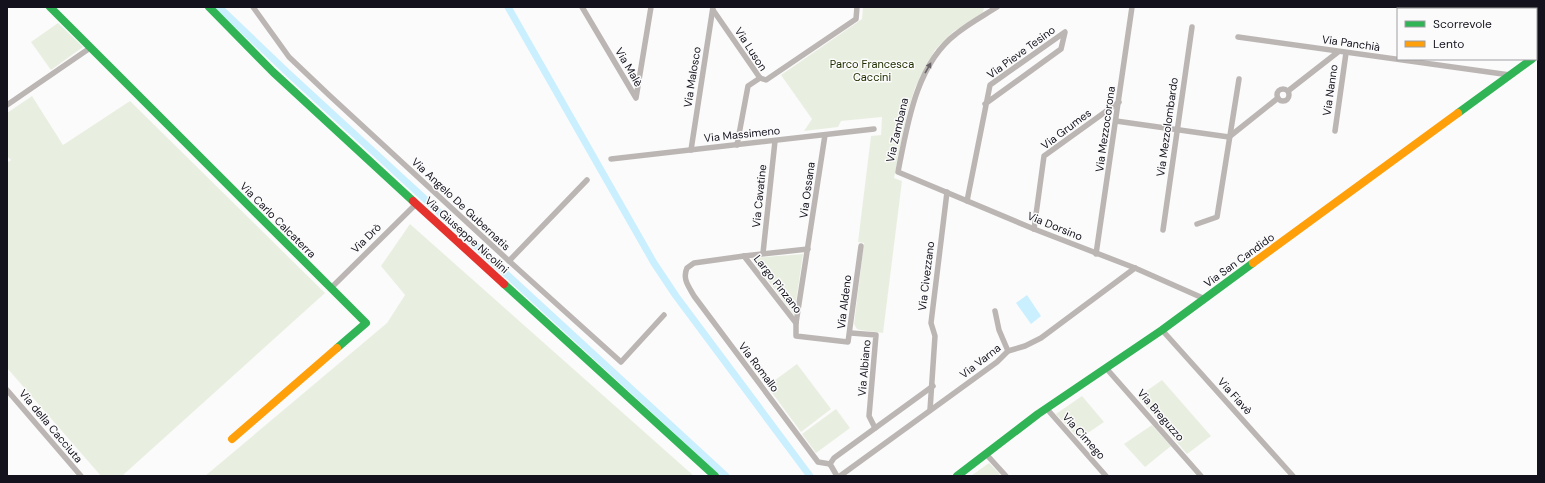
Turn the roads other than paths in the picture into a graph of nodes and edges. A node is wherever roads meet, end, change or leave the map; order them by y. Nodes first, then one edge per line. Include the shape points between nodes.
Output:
1 (50, 7) edge
2 (209, 7) edge
3 (253, 7) edge
4 (582, 7) edge
5 (651, 7) edge
6 (857, 7) edge
7 (997, 7) edge
8 (1132, 7) edge
9 (713, 9) edge
10 (1192, 27) dead end
11 (1238, 37) dead end
12 (90, 48) junction
13 (1338, 52) junction
14 (1346, 53) junction
15 (1397, 60) edge
16 (1398, 60) edge
17 (1531, 60) edge
18 (1510, 75) junction
19 (760, 78) junction
20 (1239, 78) dead end
21 (1288, 91) junction
22 (1278, 98) junction
23 (1118, 102) junction
24 (985, 104) junction
25 (7, 105) edge
26 (1116, 121) junction
27 (874, 129) dead end
28 (1177, 130) junction
29 (1335, 131) dead end
30 (825, 135) junction
31 (1229, 136) junction
32 (775, 141) junction
33 (737, 145) junction
34 (690, 150) junction
35 (611, 159) dead end
36 (898, 172) joint
37 (587, 180) dead end
38 (947, 192) junction
39 (967, 200) junction
40 (416, 204) junction
41 (1197, 224) dead end
42 (1034, 229) junction
43 (1163, 230) dead end
44 (862, 246) dead end
45 (808, 249) junction
46 (763, 253) junction
47 (1096, 254) junction
48 (744, 256) junction
49 (509, 262) junction
50 (1135, 268) junction
51 (331, 288) junction
52 (1205, 299) junction
53 (995, 311) dead end
54 (664, 315) dead end
55 (796, 323) junction
56 (1162, 330) junction
57 (851, 333) junction
58 (1008, 351) junction
59 (1106, 368) junction
60 (932, 386) junction
61 (7, 390) edge
62 (1046, 409) junction
63 (930, 410) junction
64 (875, 428) junction
65 (232, 439) dead end
66 (986, 454) junction
67 (830, 464) junction
68 (81, 476) edge
69 (715, 476) edge
70 (837, 476) edge
71 (840, 476) edge
72 (957, 476) edge
73 (1006, 476) edge
74 (1106, 476) edge
75 (1201, 476) edge
76 (1294, 476) edge

1 - 12 street, Via Carlo Calcaterra
2 - 40 street, Via Giuseppe Nicolini via 273,72
3 - 49 street, Via Angelo De Gubernatis via 289,57
4 - 5 street, Via Malè via 636,98
6 - 19 street via 856,19 766,80
36 -> 7 street, Via Zambana via 917,89 937,52 955,34
8 - 23 street, Via Mezzocorona
9 - 19 street, Via Luson
9 - 34 street, Via Malosco
10 - 28 street, Via Mezzolombardo
11 - 13 street, Via Panchià
12 - 25 street
12 - 51 street, Via Carlo Calcaterra
13 - 14 street, Via Panchià
13 - 21 street
14 - 15 street, Via Panchià
14 - 29 street, Via Nanno
16 - 18 street, Via Panchià
17 - 18 street, Via San Candido
18 - 52 street, Via San Candido
19 - 33 street, Via Luson via 748,86
20 - 31 street
21 - 22 street via 1279,91
21 - 22 street via 1287,100
22 - 31 street
23 - 26 street, Via Mezzocorona
23 - 42 street, Via Grumes via 1044,156
24 - 24 street, Via Pieve Tesino via 1061,49 1065,32 990,85
24 - 39 street, Via Pieve Tesino
26 - 28 street
26 - 47 street, Via Mezzocorona
27 - 30 street, Via Massimeno
28 - 31 street
28 - 43 street, Via Mezzolombardo
30 - 32 street, Via Massimeno
30 - 45 street, Via Ossana
31 - 41 street via 1217,217
32 - 33 street, Via Massimeno
32 - 46 street, Via Cavatine
33 - 34 street, Via Massimeno
34 - 35 street, Via Massimeno
36 - 38 street, Via Dorsino
37 - 49 street
38 - 39 street, Via Dorsino
38 - 60 street, Via Civezzano via 931,323 935,336
39 - 42 street, Via Dorsino
40 - 51 street, Via Drò
40 - 69 street, Via Giuseppe Nicolini
42 - 47 street, Via Dorsino
44 - 57 street, Via Aldeno
45 - 46 street
45 - 55 street, Largo Pinzano
46 - 48 street
47 - 50 street, Via Dorsino
48 - 55 street, Largo Pinzano
48 - 67 street, Via Romallo via 694,263 686,270 686,283 818,462
49 - 54 street, Via Angelo De Gubernatis via 621,362
50 - 52 street, Via Dorsino
50 - 58 street, Via Varna via 1041,338
51 - 65 street, Via Carlo Calcaterra via 366,323
52 - 56 street, Via San Candido
53 - 58 street via 999,330
55 - 57 street, Via Aldeno via 796,336 848,342
56 - 59 street, Via San Candido
56 - 76 street, Via Fiavè
57 - 64 street, Via Albiano via 876,335 869,416
58 - 63 street, Via Varna via 997,362
59 - 62 street, Via San Candido
59 - 75 street, Via Breguzzo
60 - 63 street, Via Civezzano
60 - 64 street
61 - 68 street, Via della Cacciuta
62 - 66 street, Via San Candido
62 - 74 street, Via Cimego
63 - 71 street, Via Varna
64 - 67 street via 834,458
66 - 72 street, Via San Candido
66 - 73 street
67 - 70 street

